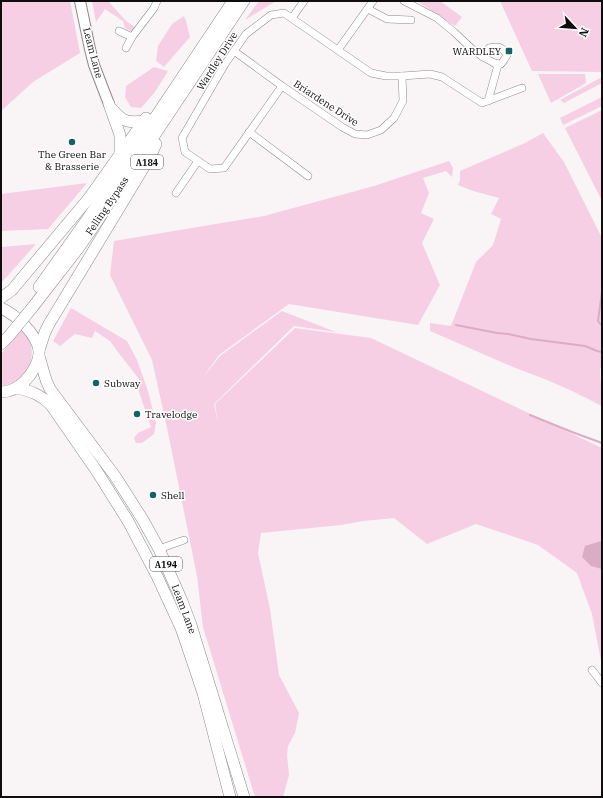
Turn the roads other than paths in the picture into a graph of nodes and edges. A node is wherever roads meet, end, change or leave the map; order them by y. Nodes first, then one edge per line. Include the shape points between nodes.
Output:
1 (80, 1) edge
2 (157, 1) edge
3 (233, 1) edge
4 (244, 1) edge
5 (304, 1) edge
6 (373, 1) edge
7 (407, 2) edge
8 (368, 10) junction
9 (292, 18) junction
10 (411, 20) dead end
11 (119, 31) dead end
12 (132, 37) junction
13 (126, 48) dead end
14 (338, 50) junction
15 (234, 51) junction
16 (483, 57) junction
17 (191, 63) junction
18 (494, 63) junction
19 (402, 76) junction
20 (282, 86) junction
21 (522, 88) dead end
22 (178, 100) junction
23 (488, 101) junction
24 (109, 104) junction
25 (144, 121) junction
26 (249, 132) junction
27 (120, 155) junction
28 (198, 161) junction
29 (308, 176) dead end
30 (176, 193) dead end
31 (56, 271) junction
32 (1, 298) edge
33 (1, 308) edge
34 (4, 334) edge
35 (1, 344) edge
36 (39, 353) junction
37 (17, 388) junction
38 (2, 393) edge
39 (184, 540) dead end
40 (160, 549) junction
41 (592, 670) dead end
42 (602, 683) edge
43 (230, 797) edge
44 (244, 797) edge

1 - 24 main road, Leam Lane via 94,66
2 - 12 street via 153,11
3 - 17 highway, Felling Bypass / A184
4 - 22 highway, Felling Bypass / A184
5 - 9 street
6 - 8 street
7 - 16 street via 437,18
8 - 10 street via 387,19
8 - 14 street
9 - 14 street, Wardley Drive
9 - 15 street, Wardley Drive via 284,13 271,15 246,34
11 - 12 street
12 - 13 street
14 - 19 street, Wardley Drive via 371,73
15 - 20 street, Briardene Drive
15 - 28 street, Wardley Drive via 182,138 184,152
16 - 18 street
16 - 18 street via 489,48 497,46 504,49 507,55 504,60 501,64
17 - 25 highway, A184 via 171,83
17 - 31 highway, Felling Bypass / A184 via 86,221
18 - 23 street via 498,65
19 - 20 street, Briardene Drive via 403,102 394,118 381,130 367,134 356,134 342,127
19 - 23 street, Wardley Drive via 442,76 482,103
20 - 26 street, Wardley Drive
21 - 23 street
22 - 31 highway, Felling Bypass / A184 via 77,250
22 - 36 highway, A184 via 150,157 49,324
24 - 25 highway via 123,120
24 - 27 highway via 120,135
25 - 27 highway, A184
26 - 28 street, Wardley Drive via 224,168 210,169
26 - 29 street
27 - 32 highway, A184 via 68,224 12,290
28 - 30 street
31 - 34 highway, Felling Bypass / A184, bridge
33 - 36 highway, A194 via 27,328
34 - 35 highway, Felling Bypass / A184
36 - 37 highway via 35,368
36 - 40 highway, Leam Lane / A194 via 50,389 115,476
37 - 38 highway
37 - 43 highway, Leam Lane / A194 via 35,393 51,405 128,520 154,569 181,628 203,693
39 - 40 street
40 - 44 highway, Leam Lane / A194 via 191,625
41 - 42 street

